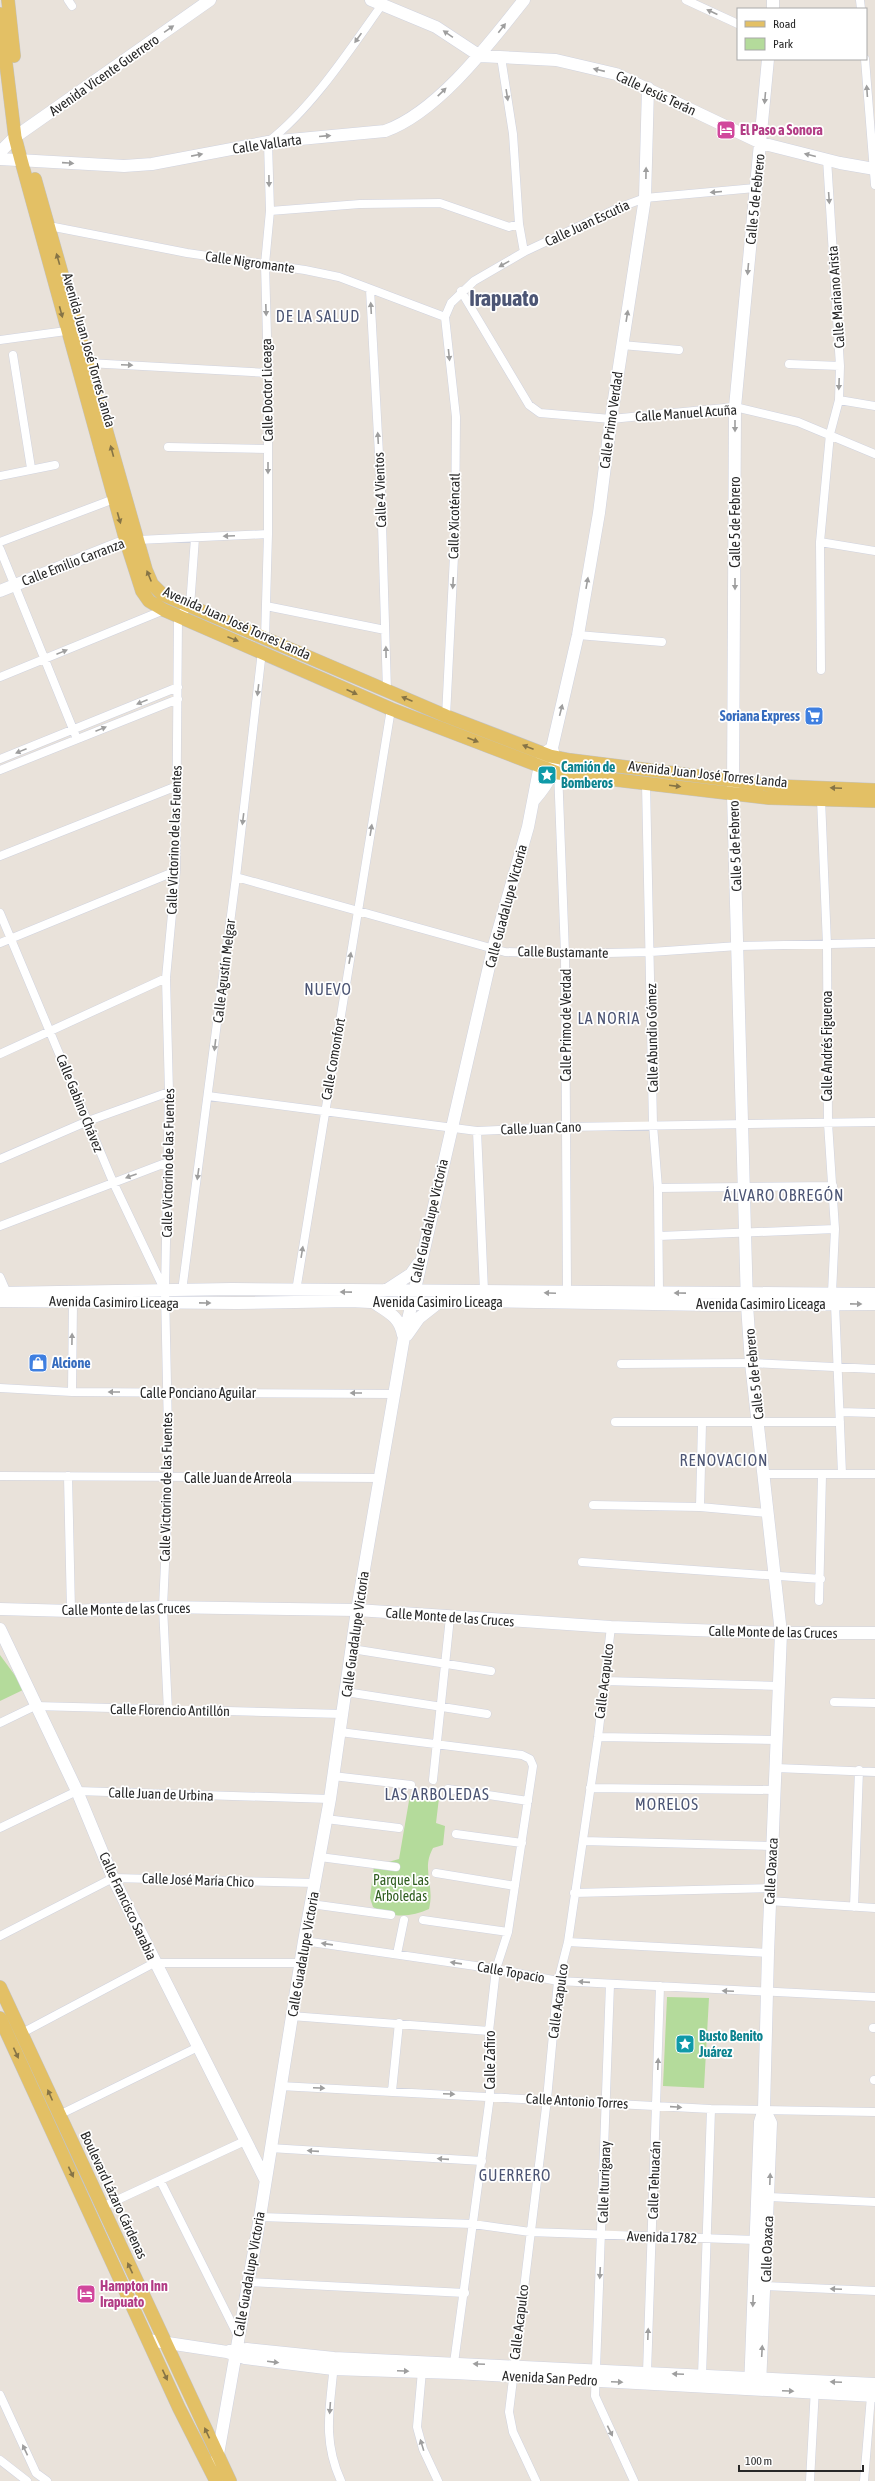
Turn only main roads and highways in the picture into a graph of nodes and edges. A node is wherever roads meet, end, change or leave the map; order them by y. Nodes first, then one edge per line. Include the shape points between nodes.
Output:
1 (8, 0) edge
2 (0, 14) edge
3 (19, 134) junction
4 (25, 160) junction
5 (132, 540) junction
6 (263, 645) junction
7 (550, 756) junction
8 (875, 790) edge
9 (875, 801) edge
10 (0, 1987) edge
11 (0, 2019) edge
12 (215, 2479) edge
13 (230, 2481) edge

1 - 3 main road, Avenida Juan José Torres Landa
2 - 3 main road, Avenida Juan José Torres Landa
3 - 4 main road, Avenida Juan José Torres Landa
5 -> 4 main road, Avenida Juan José Torres Landa via 88,363 49,226
4 -> 5 main road, Avenida Juan José Torres Landa via 66,331 114,499
6 -> 5 main road, Avenida Juan José Torres Landa via 162,594 152,584
5 -> 6 main road, Avenida Juan José Torres Landa via 142,591 149,601 178,616
7 -> 6 main road, Avenida Juan José Torres Landa
6 -> 7 main road, Avenida Juan José Torres Landa via 391,709
8 -> 7 main road, Avenida Juan José Torres Landa via 778,786
7 -> 9 main road, Avenida Juan José Torres Landa via 556,772 769,798
13 -> 10 main road, Boulevard Lázaro Cárdenas
11 -> 12 main road, Boulevard Lázaro Cárdenas

